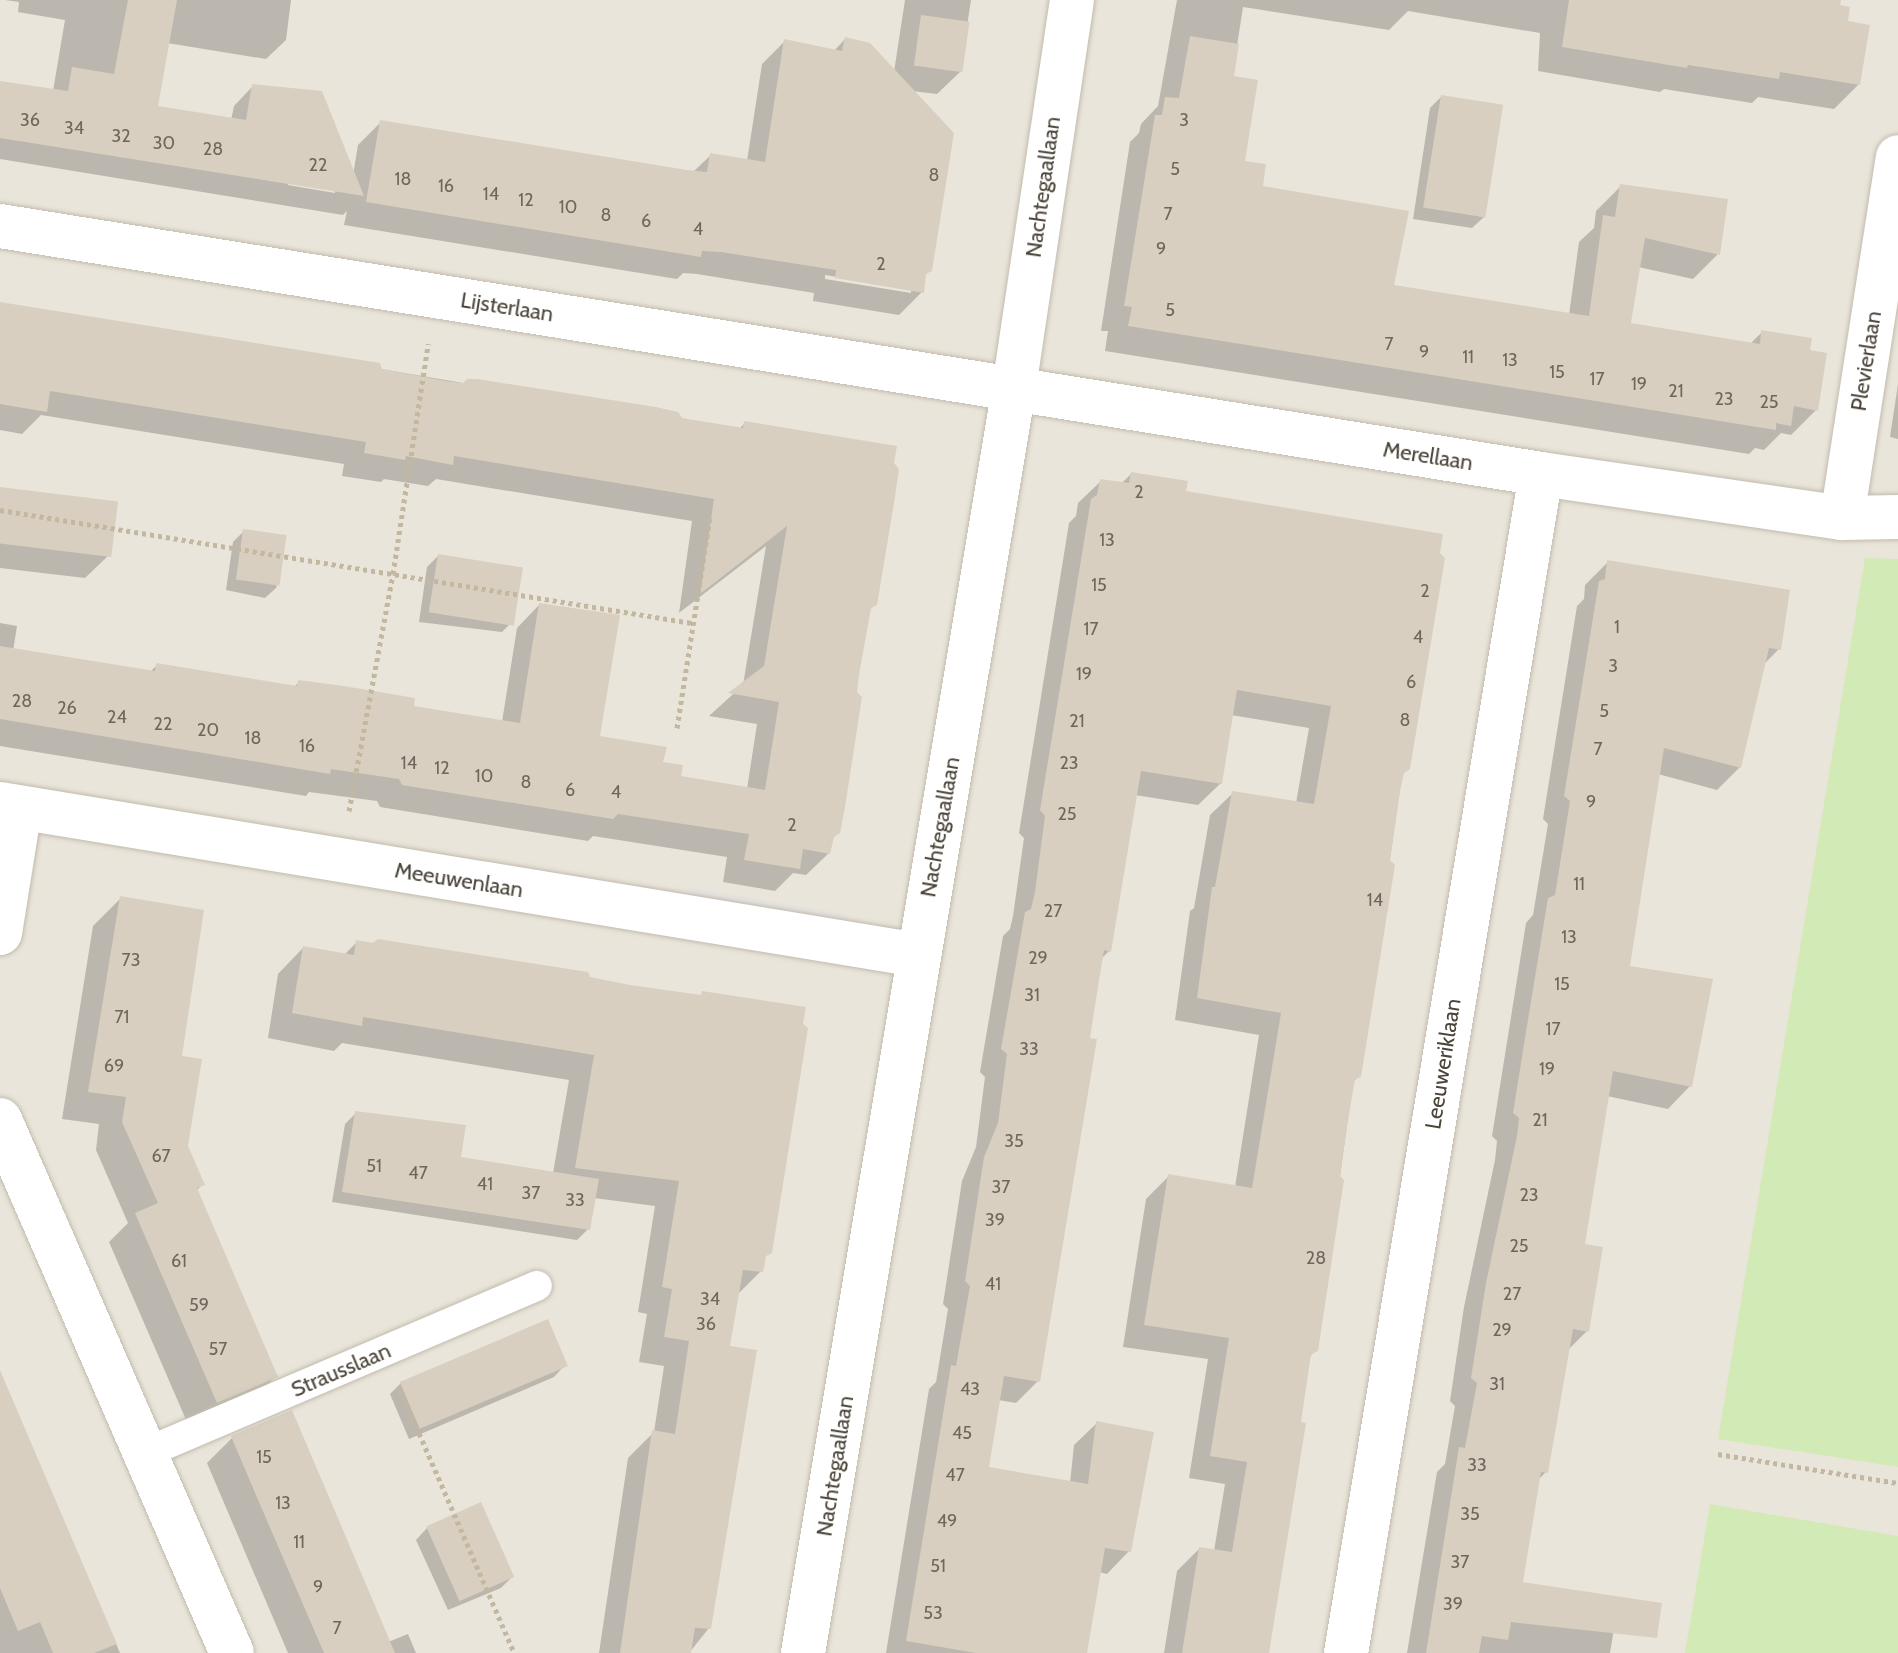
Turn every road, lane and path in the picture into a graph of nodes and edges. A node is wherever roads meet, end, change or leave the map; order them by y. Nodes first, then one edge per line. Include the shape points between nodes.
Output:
1 (1072, 0) edge
2 (1898, 157) edge
3 (0, 226) edge
4 (436, 295) junction
5 (1014, 388) junction
6 (1541, 474) junction
7 (0, 510) edge
8 (710, 517) dead end
9 (1898, 517) edge
10 (1842, 518) junction
11 (393, 574) junction
12 (692, 623) junction
13 (677, 728) dead end
14 (10, 806) edge
15 (341, 860) junction
16 (0, 933) edge
17 (918, 955) junction
18 (0, 1120) edge
19 (537, 1286) dead end
20 (384, 1352) junction
21 (145, 1453) junction
22 (1718, 1454) dead end
23 (1898, 1483) edge
24 (232, 1653) edge
25 (514, 1653) edge
26 (803, 1653) edge
27 (1346, 1653) edge

1 - 5 street, Nachtegaallaan
2 - 10 street, Plevierlaan
3 - 4 street, Lijsterlaan
4 - 5 street, Lijsterlaan
4 - 11 path
5 - 6 street, Merellaan
5 - 17 street, Nachtegaallaan
6 - 10 street, Merellaan
6 - 27 street, Leeuweriklaan
7 - 11 path
8 - 12 path
9 - 10 street, Merellaan
11 - 12 path
11 - 15 path
12 - 13 path
14 - 15 street, Meeuwenlaan
14 - 16 street
15 - 17 street, Meeuwenlaan
17 - 26 street, Nachtegaallaan
18 - 21 street
19 - 20 lane, Strausslaan
20 - 21 lane, Strausslaan
20 - 25 path
21 - 24 street
22 - 23 path

